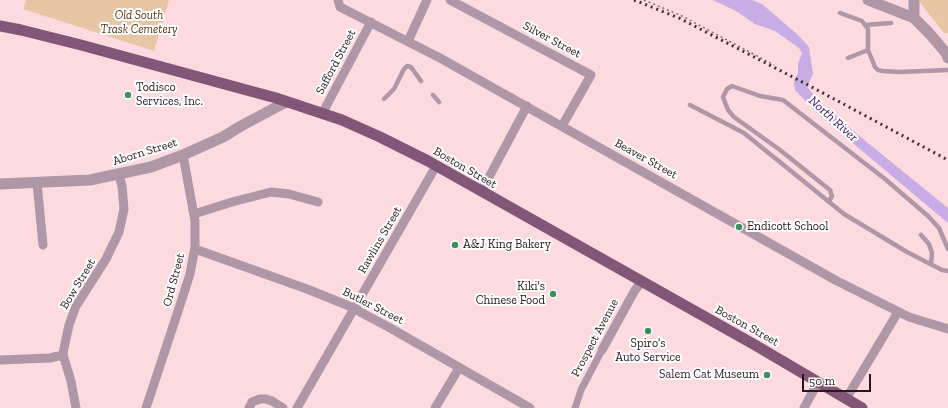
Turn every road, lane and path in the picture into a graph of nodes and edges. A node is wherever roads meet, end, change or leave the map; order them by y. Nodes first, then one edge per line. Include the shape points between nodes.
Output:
1 (338, 0) edge
2 (427, 0) edge
3 (450, 0) edge
4 (644, 0) edge
5 (868, 0) edge
6 (914, 0) edge
7 (840, 13) dead end
8 (914, 18) junction
9 (371, 22) junction
10 (890, 23) dead end
11 (0, 26) edge
12 (865, 26) junction
13 (408, 41) junction
14 (868, 50) junction
15 (947, 54) edge
16 (848, 58) dead end
17 (774, 65) dead end
18 (948, 70) edge
19 (421, 81) dead end
20 (433, 94) dead end
21 (384, 99) dead end
22 (286, 102) junction
23 (439, 102) dead end
24 (690, 105) dead end
25 (527, 106) junction
26 (322, 114) junction
27 (562, 126) junction
28 (183, 155) junction
29 (436, 166) junction
30 (119, 175) junction
31 (37, 183) junction
32 (0, 184) edge
33 (481, 192) junction
34 (829, 201) junction
35 (318, 202) dead end
36 (194, 214) junction
37 (921, 235) dead end
38 (43, 245) dead end
39 (195, 249) junction
40 (948, 249) edge
41 (930, 264) junction
42 (948, 271) edge
43 (642, 282) junction
44 (355, 309) junction
45 (898, 312) junction
46 (948, 329) edge
47 (602, 350) joint
48 (64, 354) junction
49 (0, 360) edge
50 (459, 368) junction
51 (818, 382) junction
52 (846, 399) junction
53 (524, 407) edge
54 (76, 408) edge
55 (146, 408) edge
56 (249, 408) edge
57 (282, 408) edge
58 (297, 408) edge
59 (435, 408) edge
60 (575, 408) edge
61 (804, 408) edge
62 (862, 408) edge

1 - 9 street, Beaver Street via 340,6
2 - 13 street
3 - 27 street, Silver Street via 591,75
4 - 17 path via 682,16
5 - 8 street
6 - 8 street
7 - 12 lane via 862,21
8 - 15 street
9 - 13 street, Beaver Street
9 - 26 street, Safford Street
10 - 12 lane
11 - 22 main road, Boston Street
12 - 14 lane via 868,29
13 - 25 street, Beaver Street
14 - 16 lane
14 - 18 lane via 878,70
19 - 21 lane via 411,67 407,66 394,89
20 - 23 lane
22 - 26 main road, Boston Street
22 - 28 street, Aborn Street via 223,137
24 - 34 lane via 744,133
25 - 27 street, Beaver Street
25 - 33 street
26 - 29 main road, Boston Street via 380,136
27 - 45 street, Beaver Street via 851,289
28 - 30 street, Aborn Street
28 - 36 street, Ord Street
29 - 33 main road, Boston Street
29 - 44 street, Rawlins Street
30 - 31 street, Aborn Street via 90,180
30 - 48 street, Bow Street via 124,209 119,232 106,259 74,310
31 - 32 street, Aborn Street
31 - 38 street
33 - 43 main road, Boston Street
34 - 40 lane via 832,196 830,190 728,110 722,97 727,89 732,86 760,96 783,100 885,179 928,216 939,228
34 - 41 lane via 844,214
35 - 36 street via 271,192
36 - 39 street, Ord Street
37 - 41 lane via 929,244 932,253
39 - 44 street, Butler Street
39 - 55 street, Ord Street via 183,296
41 - 42 lane
43 - 47 street, Prospect Avenue
43 - 51 main road, Boston Street
44 - 50 street, Butler Street
44 - 58 street, Rawlins Street
45 - 46 street, Beaver Street
45 - 52 street
47 - 60 street, Prospect Avenue via 581,390
48 - 49 street via 50,358
48 - 54 street, Bow Street
50 - 53 street, Butler Street
50 - 59 street
51 - 52 main road, Boston Street
51 - 61 street
52 - 62 main road, Boston Street
56 - 57 street via 252,402 259,399 272,401

